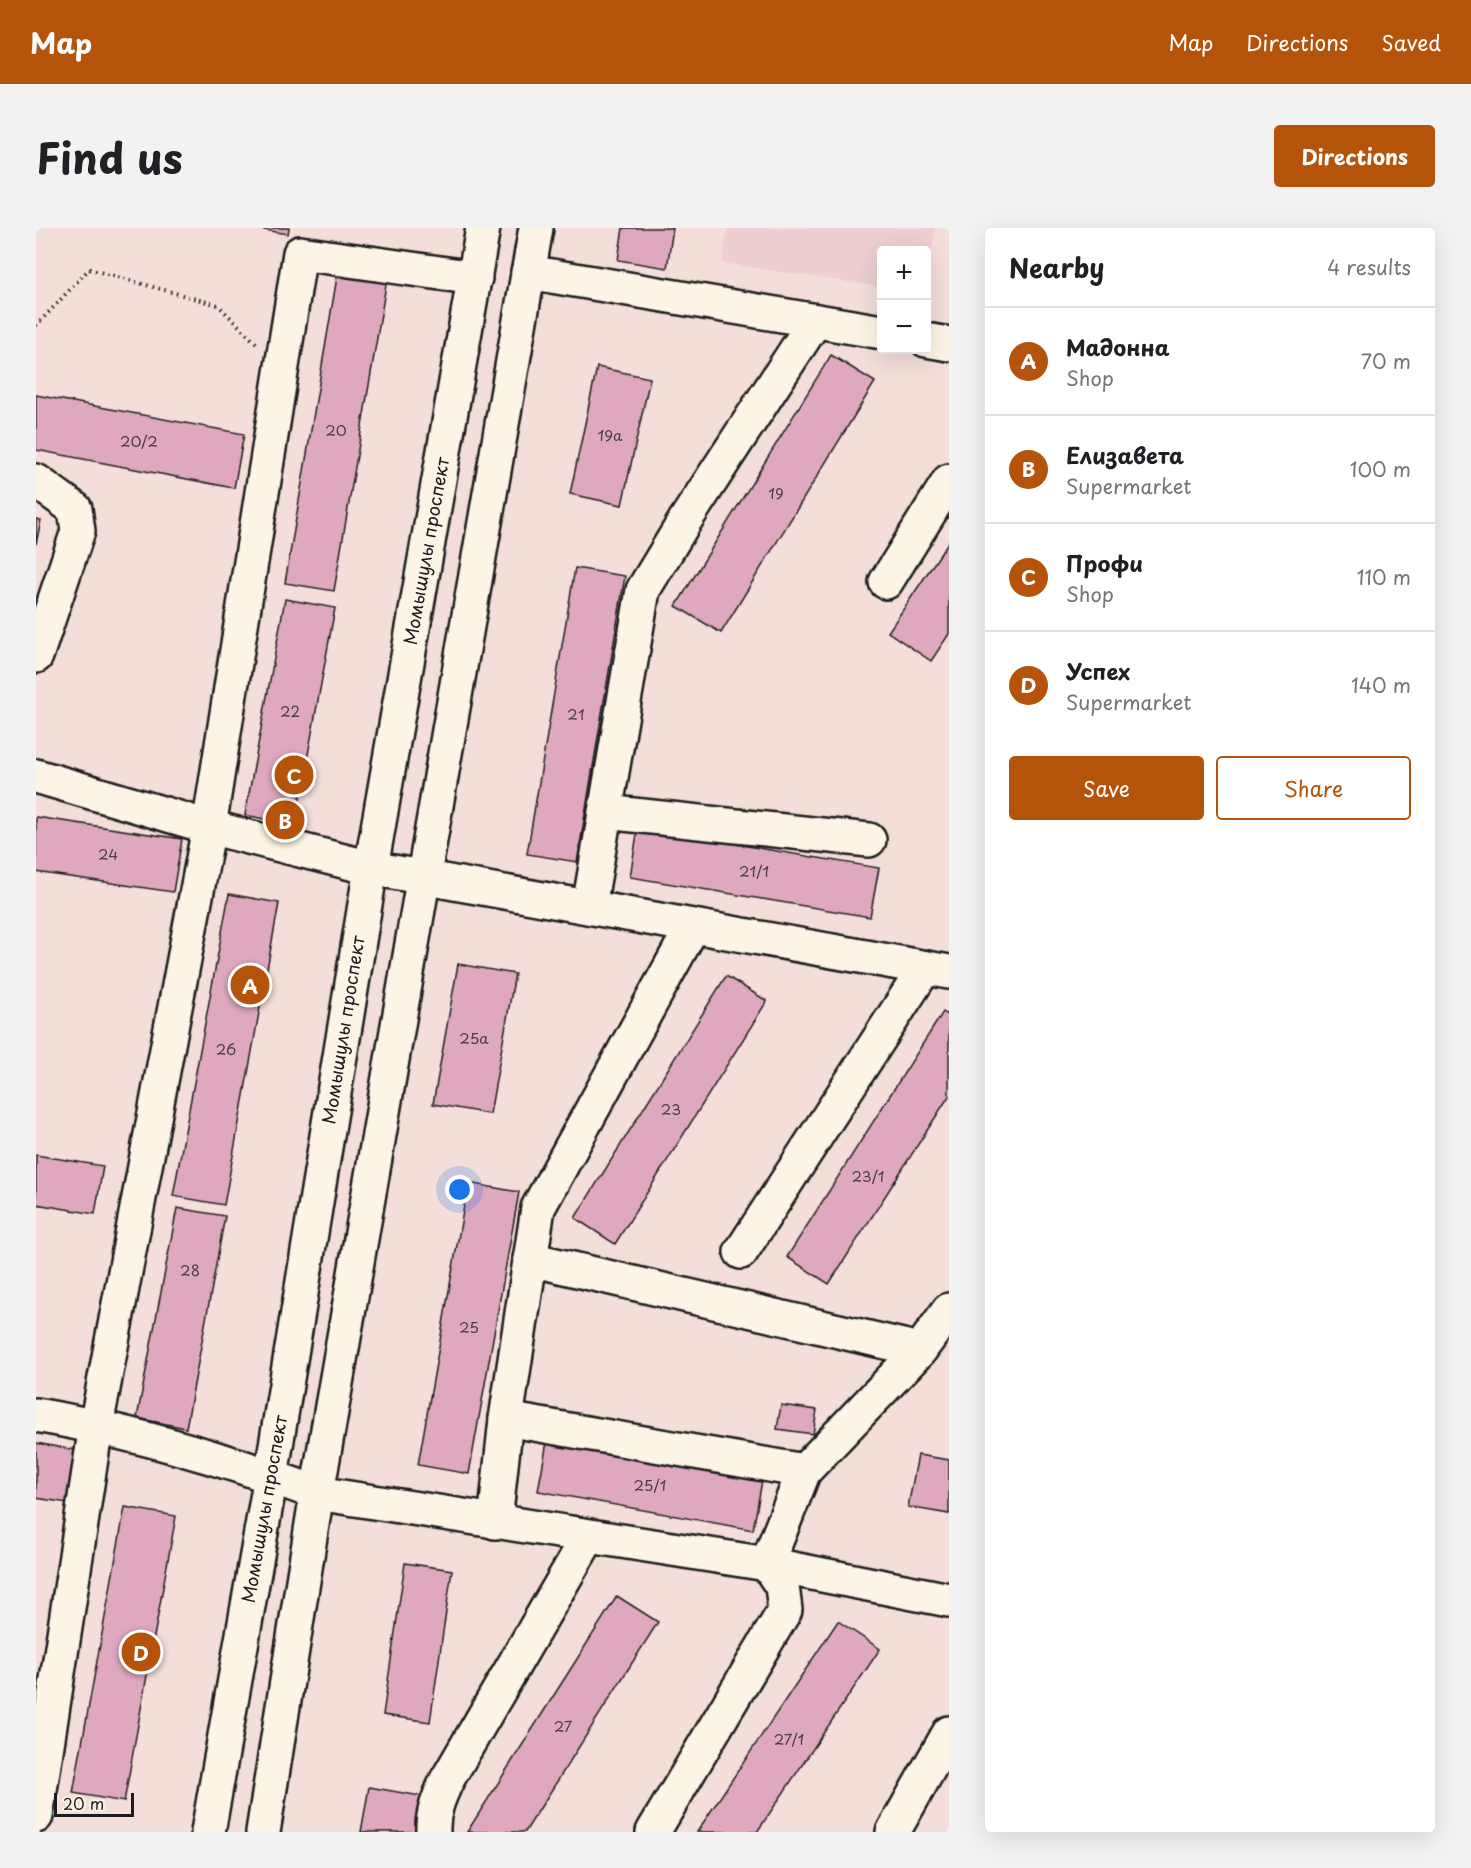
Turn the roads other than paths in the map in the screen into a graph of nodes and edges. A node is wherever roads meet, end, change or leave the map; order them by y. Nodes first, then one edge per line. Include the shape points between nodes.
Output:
1 (483, 228) edge
2 (536, 228) edge
3 (528, 272) junction
4 (475, 278) junction
5 (815, 321) junction
6 (877, 331) edge
7 (931, 341) edge
8 (949, 344) edge
9 (36, 481) edge
10 (949, 481) edge
11 (886, 582) dead end
12 (36, 657) edge
13 (36, 776) edge
14 (605, 812) junction
15 (209, 827) junction
16 (869, 840) dead end
17 (371, 868) junction
18 (422, 877) junction
19 (589, 907) junction
20 (693, 926) junction
21 (937, 970) edge
22 (741, 1252) dead end
23 (530, 1259) junction
24 (949, 1310) edge
25 (920, 1350) junction
26 (36, 1415) edge
27 (506, 1419) junction
28 (96, 1425) junction
29 (804, 1471) junction
30 (272, 1476) junction
31 (317, 1493) junction
32 (495, 1522) junction
33 (590, 1536) junction
34 (767, 1564) junction
35 (949, 1600) edge
36 (949, 1733) edge
37 (40, 1758) edge
38 (36, 1816) edge
39 (208, 1832) edge
40 (263, 1832) edge
41 (433, 1832) edge
42 (653, 1832) edge
43 (893, 1832) edge

1 - 4 street, Момышулы проспект
2 - 3 street
3 - 5 street
3 - 18 street
4 - 15 street via 300,253
4 - 17 street, Момышулы проспект
5 - 6 street
5 - 14 street via 643,590
7 - 8 street
9 - 12 street via 75,508 78,531
10 - 11 street
13 - 15 street
14 - 16 street
14 - 19 street
15 - 17 street
15 - 28 street
17 - 18 street
17 - 30 street, Момышулы проспект
18 - 19 street
18 - 31 street
19 - 20 street
20 - 21 street
20 - 23 street via 538,1209
21 - 22 street
23 - 25 street
23 - 27 street
24 - 25 street
25 - 29 street
26 - 28 street
27 - 29 street
27 - 32 street
28 - 30 street
28 - 37 street
29 - 34 street
30 - 31 street
30 - 39 street, Момышулы проспект
31 - 32 street
31 - 40 street
32 - 33 street
33 - 34 street
33 - 41 street via 447,1780 432,1819
34 - 35 street
34 - 42 street via 782,1586 785,1610
36 - 43 street
37 - 38 street

